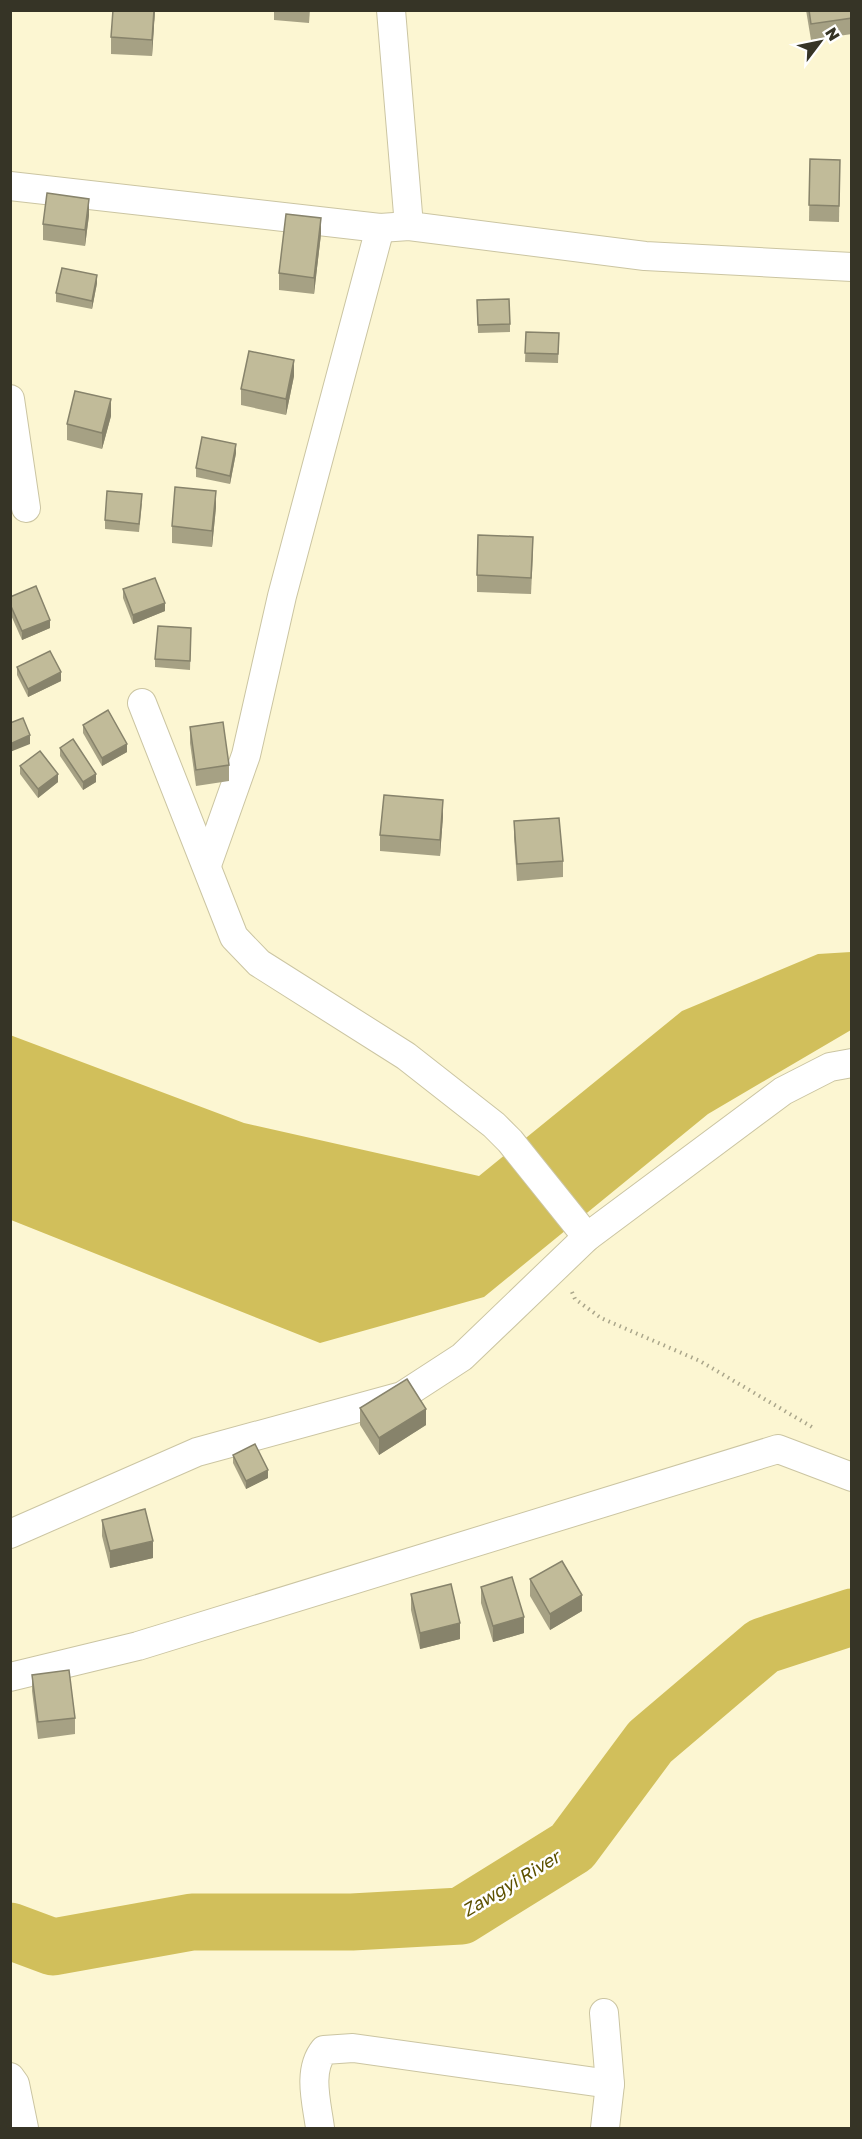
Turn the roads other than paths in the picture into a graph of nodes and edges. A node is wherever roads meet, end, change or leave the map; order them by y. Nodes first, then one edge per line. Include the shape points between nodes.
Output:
1 (391, 10) edge
2 (10, 186) edge
3 (409, 226) junction
4 (380, 228) junction
5 (852, 267) edge
6 (10, 399) edge
7 (26, 508) dead end
8 (142, 703) dead end
9 (207, 865) junction
10 (852, 1063) edge
11 (583, 1232) junction
12 (852, 1477) edge
13 (10, 1534) edge
14 (10, 1677) edge
15 (604, 2013) dead end
16 (10, 2077) edge
17 (610, 2084) junction
18 (24, 2128) edge
19 (320, 2128) edge
20 (605, 2128) edge

1 - 3 street
2 - 4 street
3 - 4 street
3 - 5 street via 645,256
4 - 9 street via 282,596 246,755
6 - 7 street
8 - 9 street
9 - 11 street via 234,937 259,963 406,1056 510,1141
10 - 11 street via 830,1066 783,1091
11 - 13 street via 564,1260 462,1357 402,1396 197,1452
12 - 14 street via 778,1449 138,1646
15 - 17 street
16 - 18 street
17 - 19 street via 353,2048 324,2050 317,2059 314,2082
17 - 20 street

